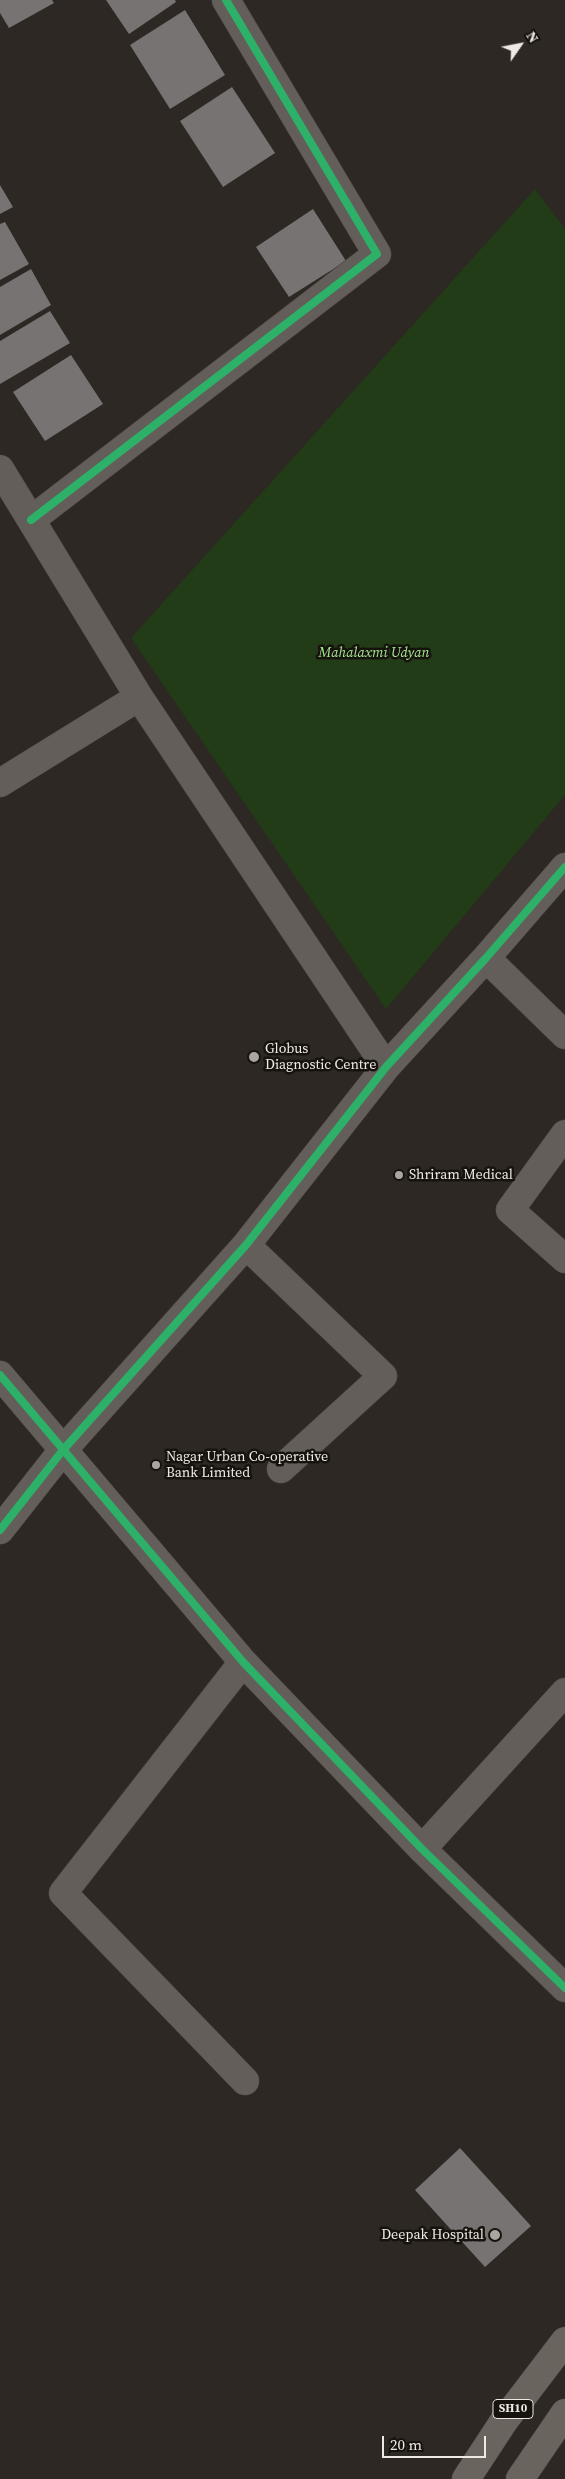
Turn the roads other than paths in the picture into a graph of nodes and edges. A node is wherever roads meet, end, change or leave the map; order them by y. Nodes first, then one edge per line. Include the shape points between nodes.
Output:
1 (226, 0) edge
2 (3, 483) edge
3 (31, 520) junction
4 (139, 696) junction
5 (0, 783) edge
6 (565, 867) edge
7 (486, 958) junction
8 (565, 1035) edge
9 (386, 1067) junction
10 (565, 1134) edge
11 (246, 1245) junction
12 (565, 1259) edge
13 (0, 1375) edge
14 (63, 1450) junction
15 (281, 1469) dead end
16 (0, 1530) edge
17 (243, 1662) junction
18 (565, 1692) edge
19 (422, 1849) junction
20 (565, 1988) edge
21 (245, 2081) dead end
22 (565, 2341) edge
23 (565, 2413) edge
24 (466, 2479) edge
25 (520, 2479) edge

1 - 3 street via 376,254
2 - 3 street
3 - 4 street
4 - 5 street
4 - 9 street
6 - 7 street
7 - 8 street
7 - 9 street
9 - 11 street
10 - 12 street via 510,1210
11 - 14 street
11 - 15 street via 383,1376
13 - 14 street
14 - 16 street
14 - 17 street
17 - 19 street
17 - 21 street via 63,1893
18 - 19 street
19 - 20 street
22 - 24 main road, SH10 via 504,2421
23 - 25 main road

